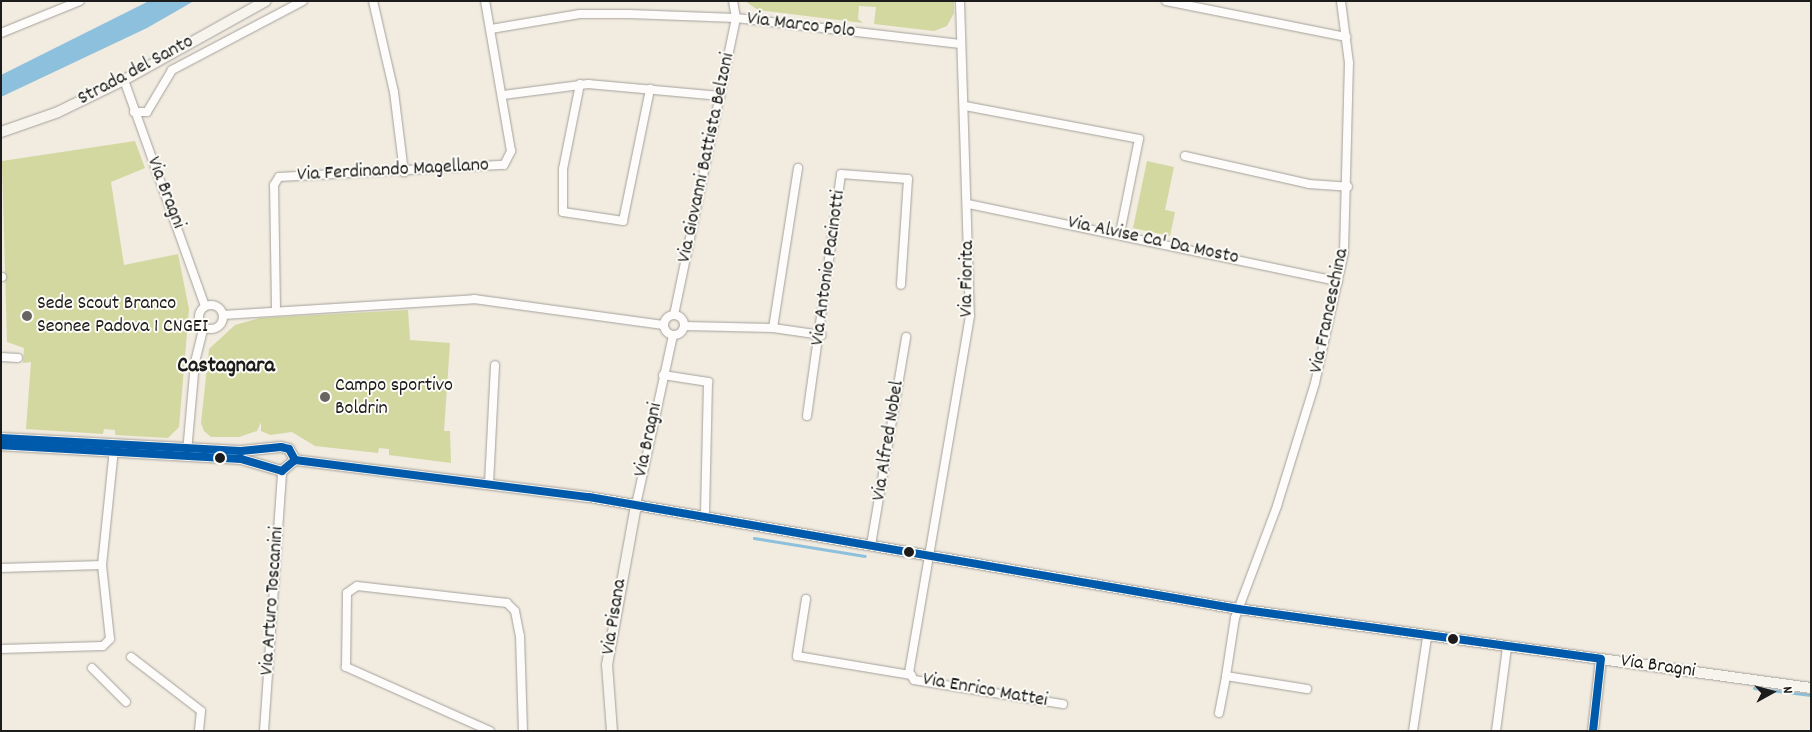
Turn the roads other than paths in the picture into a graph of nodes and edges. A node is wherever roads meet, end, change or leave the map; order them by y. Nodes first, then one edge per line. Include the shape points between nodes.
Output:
1 (80, 1) edge
2 (266, 1) edge
3 (303, 1) edge
4 (373, 1) edge
5 (485, 1) edge
6 (733, 1) edge
7 (960, 1) edge
8 (1166, 1) edge
9 (1341, 1) edge
10 (736, 18) junction
11 (491, 29) junction
12 (1, 34) edge
13 (1346, 38) junction
14 (961, 44) junction
15 (124, 80) junction
16 (580, 84) junction
17 (650, 89) junction
18 (503, 95) junction
19 (720, 96) junction
20 (965, 106) junction
21 (134, 112) junction
22 (1, 132) edge
23 (1185, 156) dead end
24 (798, 168) dead end
25 (404, 172) junction
26 (1348, 187) junction
27 (968, 204) junction
28 (1120, 233) junction
29 (1338, 281) junction
30 (901, 286) dead end
31 (205, 306) junction
32 (276, 309) junction
33 (223, 315) junction
34 (674, 315) junction
35 (664, 325) junction
36 (684, 326) junction
37 (204, 327) junction
38 (774, 328) junction
39 (821, 335) junction
40 (674, 336) junction
41 (906, 337) dead end
42 (1, 357) edge
43 (18, 358) dead end
44 (495, 365) dead end
45 (663, 375) junction
46 (807, 416) dead end
47 (1, 438) edge
48 (1, 446) edge
49 (114, 448) junction
50 (277, 448) junction
51 (187, 452) junction
52 (295, 460) junction
53 (278, 469) junction
54 (489, 484) junction
55 (636, 504) junction
56 (704, 517) junction
57 (870, 544) junction
58 (932, 555) junction
59 (102, 565) junction
60 (1, 568) edge
61 (806, 599) dead end
62 (1238, 609) junction
63 (1428, 637) junction
64 (1507, 647) junction
65 (1, 649) edge
66 (131, 657) dead end
67 (1601, 659) junction
68 (92, 668) dead end
69 (911, 675) junction
70 (1226, 676) junction
71 (1811, 688) edge
72 (1306, 689) dead end
73 (126, 702) dead end
74 (1063, 704) dead end
75 (1219, 713) dead end
76 (200, 720) junction
77 (193, 731) edge
78 (199, 731) edge
79 (264, 731) edge
80 (490, 731) edge
81 (523, 731) edge
82 (612, 731) edge
83 (1413, 731) edge
84 (1496, 731) edge
85 (1593, 731) edge

1 - 12 street
2 - 15 street, Strada del Santo
3 - 21 street, Strada del Santo via 172,70 147,112
4 - 25 street via 394,92
5 - 11 street, Via Ferdinando Magellano
6 - 10 street, Via Giovanni Battista Belzoni
7 - 14 street, Via Fiorita
8 - 13 street
9 - 13 street, Via Franceschina
10 - 11 street, Via Marco Polo via 580,14
10 - 14 street, Via Marco Polo
10 - 19 street, Via Giovanni Battista Belzoni
11 - 18 street, Via Ferdinando Magellano
13 - 26 street, Via Franceschina
14 - 20 street, Via Fiorita
15 - 21 street, Via Bragni
15 - 22 street, Strada del Santo via 58,112
16 - 17 street
16 - 17 street via 562,169 564,212 623,221
16 - 18 street
17 - 19 street
18 - 25 street, Via Ferdinando Magellano via 511,151 504,165
19 - 34 street, Via Giovanni Battista Belzoni
20 - 27 street, Via Fiorita
20 - 28 street via 1139,140
21 - 31 street, Via Bragni
23 - 26 street via 1309,184
24 - 38 street
25 - 32 street, Via Ferdinando Magellano via 279,177 274,185
26 - 29 street, Via Franceschina
27 - 28 street, Via Alvise Ca' Da Mosto
27 - 58 street, Via Fiorita via 970,316
28 - 29 street, Via Alvise Ca' Da Mosto
29 - 62 street, Via Franceschina via 1315,383
30 - 39 street, Via Antonio Pacinotti via 908,178 841,174
31 - 33 street via 216,306
31 - 37 street, Via Bragni via 198,316
32 - 33 street
32 - 35 street via 474,299
33 - 37 street via 218,327
34 - 35 street
34 - 36 street
35 - 40 street
36 - 38 street
36 - 40 street
37 - 51 street, Via Bragni via 194,362
38 - 39 street
39 - 46 street, Via Antonio Pacinotti
40 - 45 street, Via Bragni
41 - 57 street, Via Alfred Nobel
42 - 43 street
44 - 54 street
45 - 55 street, Via Bragni
45 - 56 street via 708,382
47 - 49 street
48 - 49 street
49 - 51 street
49 - 59 street
50 - 51 street
50 - 52 street via 289,449
50 - 53 street via 270,457
51 - 53 street via 250,460
52 - 53 street
52 - 54 street
53 - 79 street, Via Arturo Toscanini
54 - 55 street
55 - 56 street, Via Bragni
55 - 82 street, Via Pisana via 607,665
56 - 57 street, Via Bragni
57 - 58 street, Via Bragni
58 - 62 street, Via Bragni
58 - 69 street, Via Enrico Mattei
59 - 60 street
59 - 65 street via 110,638 103,646
61 - 69 street via 797,656
62 - 63 street, Via Bragni
62 - 70 street
63 - 64 street, Via Bragni
63 - 83 street
64 - 67 street, Via Bragni
64 - 84 street
66 - 76 street via 201,711
67 - 71 street, Via Bragni
67 - 85 street
68 - 73 street
69 - 74 street, Via Enrico Mattei via 914,680
70 - 72 street
70 - 75 street
76 - 77 street
76 - 78 street
80 - 81 street via 346,667 347,593 357,586 507,603 515,611 520,636

